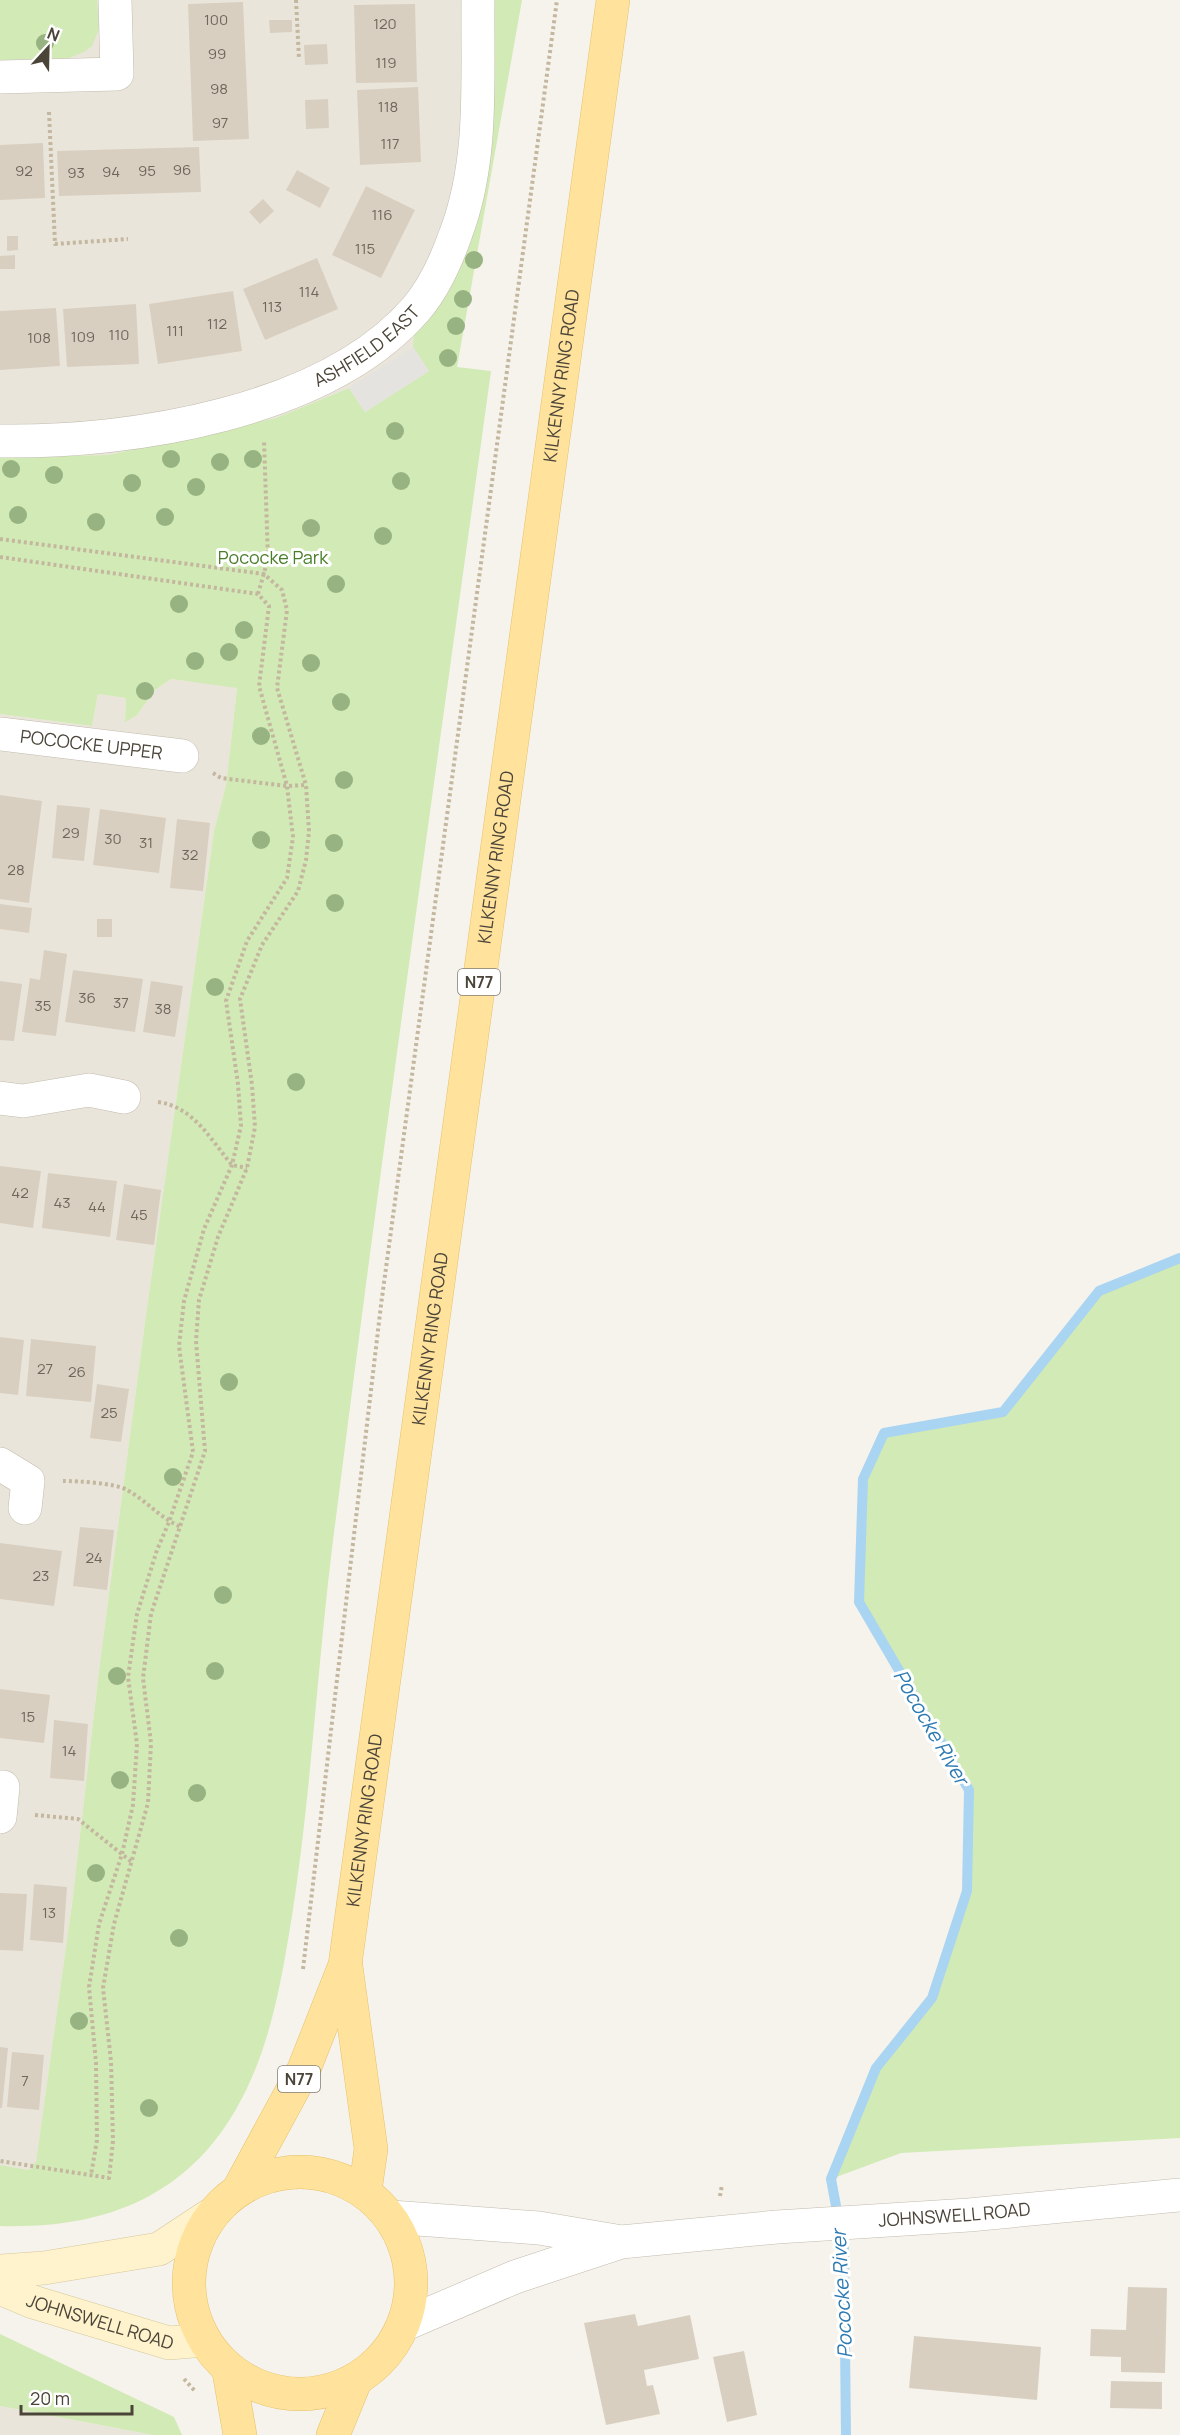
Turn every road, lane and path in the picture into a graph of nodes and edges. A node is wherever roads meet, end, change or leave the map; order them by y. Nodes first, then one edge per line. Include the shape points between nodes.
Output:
1 (115, 0) edge
2 (296, 0) edge
3 (478, 0) edge
4 (557, 0) edge
5 (613, 0) edge
6 (299, 59) dead end
7 (47, 75) junction
8 (0, 77) edge
9 (128, 239) dead end
10 (264, 429) dead end
11 (0, 441) edge
12 (0, 539) edge
13 (0, 557) edge
14 (264, 574) junction
15 (258, 594) junction
16 (0, 734) edge
17 (182, 756) dead end
18 (221, 778) dead end
19 (306, 785) junction
20 (287, 786) junction
21 (0, 1098) edge
22 (138, 1099) joint
23 (232, 1165) junction
24 (247, 1168) junction
25 (0, 1464) edge
26 (79, 1481) dead end
27 (25, 1508) dead end
28 (169, 1522) junction
29 (181, 1527) junction
30 (0, 1787) edge
31 (39, 1816) dead end
32 (0, 1817) edge
33 (122, 1854) junction
34 (133, 1863) junction
35 (345, 1965) junction
36 (303, 1970) dead end
37 (0, 2161) edge
38 (91, 2175) junction
39 (240, 2187) junction
40 (365, 2191) junction
41 (1180, 2195) edge
42 (209, 2216) junction
43 (391, 2217) junction
44 (621, 2241) junction
45 (0, 2271) edge
46 (0, 2288) edge
47 (403, 2325) junction
48 (204, 2340) junction
49 (230, 2372) junction
50 (183, 2378) dead end
51 (356, 2379) junction
52 (198, 2395) dead end
53 (240, 2435) edge
54 (333, 2435) edge

1 - 7 street via 117,74
2 - 6 path
3 - 11 street, ASHFIELD EAST via 476,146 469,191 438,276 417,308 391,333 348,366 296,390 237,410 138,433
4 - 36 path via 381,1305
5 - 35 main road, KILKENNY RING ROAD / N77
7 - 8 street
7 - 9 path via 55,244
10 - 14 path via 268,559
12 - 14 path
13 - 15 path
14 - 15 path
14 - 19 path via 282,590 286,610 277,688
15 - 20 path via 269,606 259,686
16 - 17 street, POCOCKE UPPER
18 - 20 path
19 - 20 path
19 - 24 path via 309,831 298,891 262,945 240,999 255,1127
20 - 23 path via 293,837 287,878 247,941 226,1001 241,1126
21 - 22 street via 23,1101 89,1090
22 - 23 path via 182,1108 205,1129
23 - 24 path
23 - 28 path via 204,1229 183,1301 179,1346 193,1452
24 - 29 path via 218,1237 199,1300 196,1341 205,1451
25 - 27 street via 28,1481
26 - 28 path via 126,1489
28 - 29 path
28 - 33 path via 135,1624 128,1677 137,1744 133,1805
29 - 34 path via 151,1614 143,1678 151,1743 148,1803
30 - 32 street
31 - 33 path via 78,1819
33 - 34 path
33 - 38 path via 99,1924 89,1987 96,2063 97,2140
34 - 38 path via 114,1924 103,1988 111,2061 113,2141 109,2178
35 - 39 main road, KILKENNY RING ROAD / N77 via 304,2068
35 - 40 main road, KILKENNY RING ROAD / N77 via 371,2149
37 - 38 path
39 - 40 main road, N77 via 288,2171 324,2173
39 - 42 main road, N77
40 - 43 main road, N77
41 - 44 street, JOHNSWELL ROAD
42 - 45 street, JOHNSWELL ROAD via 159,2249 44,2268
42 - 48 main road, N77 via 191,2257 188,2293
43 - 44 street, JOHNSWELL ROAD via 539,2228
43 - 47 main road, N77 via 407,2249 412,2291
44 - 47 street, JOHNSWELL ROAD via 515,2277
46 - 48 street, JOHNSWELL ROAD via 33,2302 169,2343
47 - 51 main road, N77 via 389,2351
48 - 49 main road, N77
49 - 51 main road, N77 via 281,2396 313,2393
49 - 53 main road
50 - 52 path
51 - 54 main road, N77

